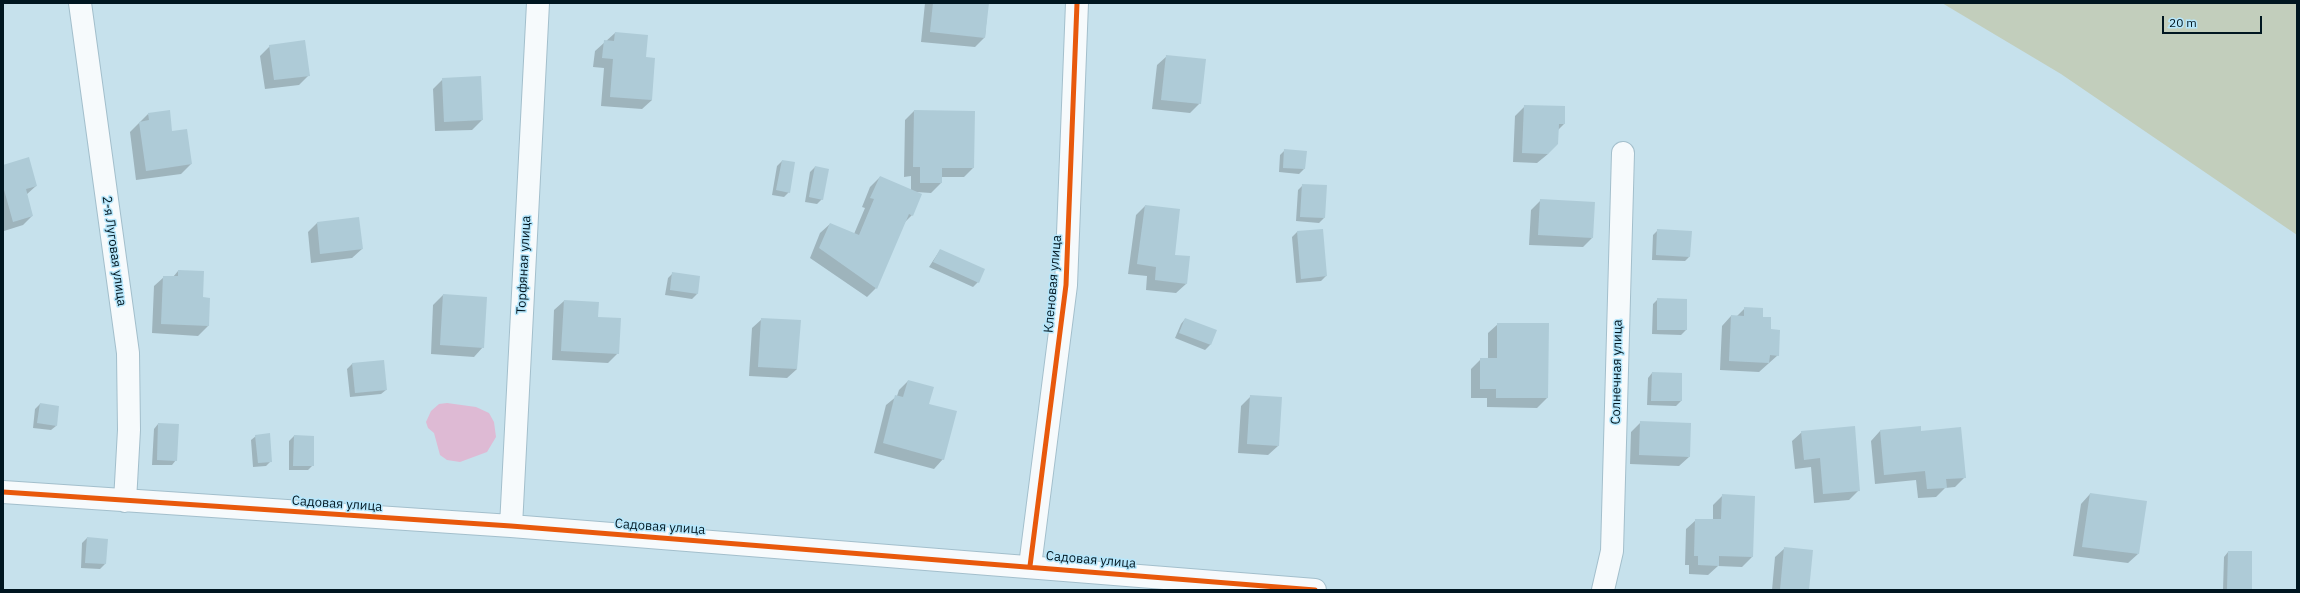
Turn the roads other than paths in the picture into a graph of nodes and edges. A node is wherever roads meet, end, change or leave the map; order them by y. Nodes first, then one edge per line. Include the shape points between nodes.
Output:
1 (80, 3) edge
2 (538, 3) edge
3 (1077, 3) edge
4 (1623, 153) dead end
5 (3, 492) edge
6 (125, 501) junction
7 (511, 526) junction
8 (1030, 566) junction
9 (1315, 590) edge
10 (1603, 590) edge

1 - 6 street, 2-я Луговая улица via 128,353 129,430
2 - 7 street, Торфяная улица
3 - 8 street, Кленовая улица via 1066,285
4 - 10 street, Солнечная улица via 1612,552
5 - 6 street, Садовая улица
6 - 7 street, Садовая улица
7 - 8 street, Садовая улица
8 - 9 street, Садовая улица

